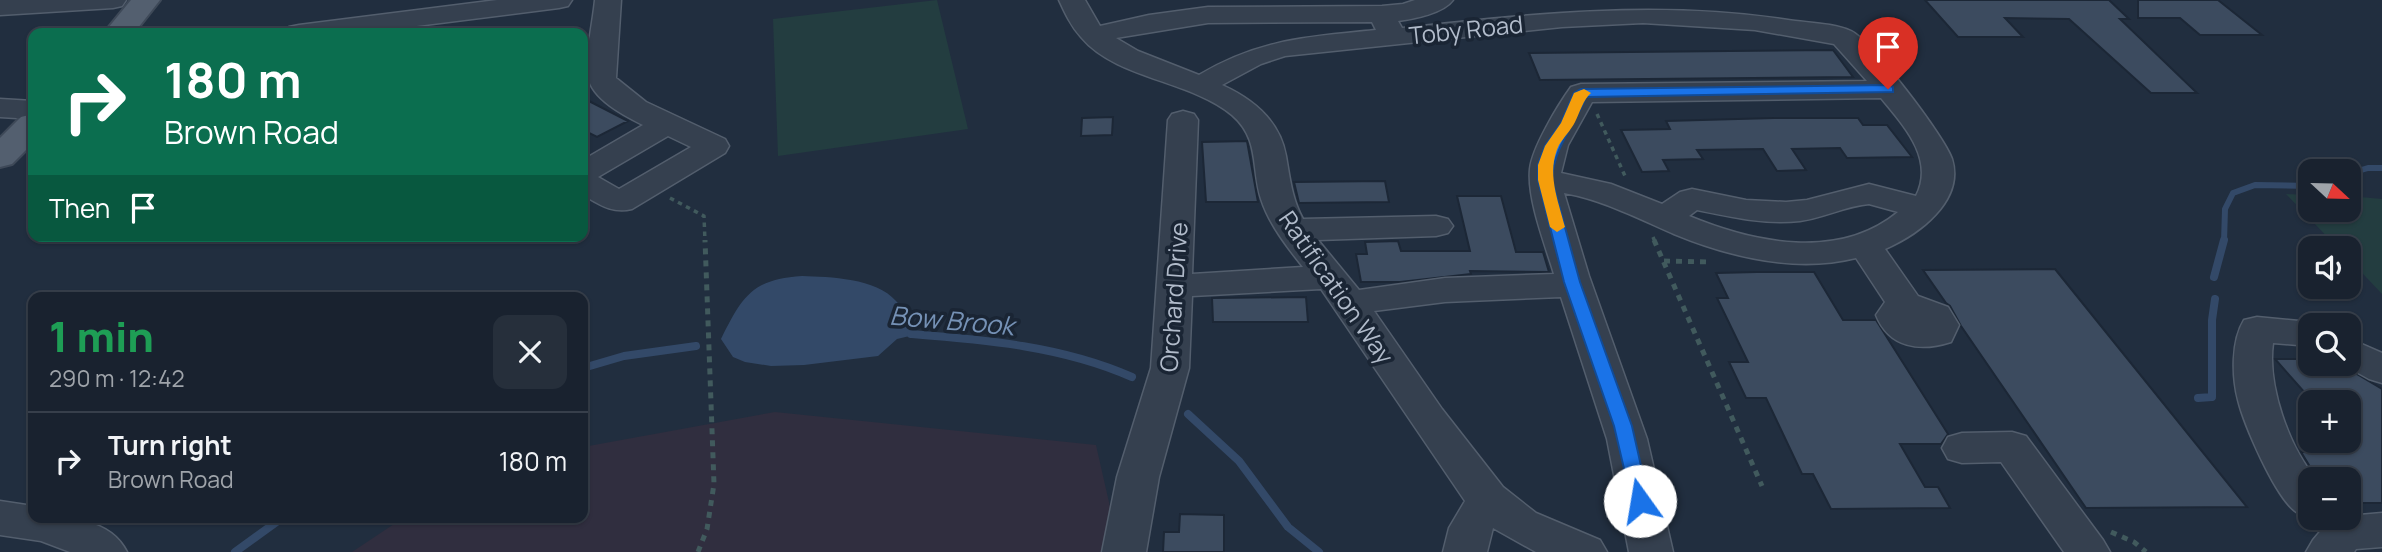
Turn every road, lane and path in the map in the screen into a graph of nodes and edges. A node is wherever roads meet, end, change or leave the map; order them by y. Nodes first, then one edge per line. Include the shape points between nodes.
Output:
1 (113, 0) edge
2 (146, 0) edge
3 (166, 0) edge
4 (346, 0) edge
5 (559, 0) edge
6 (608, 0) edge
7 (1072, 0) edge
8 (1440, 0) edge
9 (0, 7) edge
10 (1387, 25) junction
11 (123, 28) edge
12 (143, 28) edge
13 (329, 28) edge
14 (343, 28) edge
15 (1094, 35) junction
16 (593, 38) edge
17 (1200, 86) junction
18 (1888, 89) junction
19 (0, 108) edge
20 (28, 110) edge
21 (1595, 110) dead end
22 (1183, 120) dead end
23 (669, 124) junction
24 (28, 130) edge
25 (28, 155) edge
26 (0, 166) edge
27 (588, 170) edge
28 (1545, 180) junction
29 (1627, 181) dead end
30 (588, 185) edge
31 (670, 198) dead end
32 (1921, 210) junction
33 (1657, 223) junction
34 (1436, 226) dead end
35 (1295, 230) junction
36 (1866, 245) junction
37 (1573, 285) junction
38 (1174, 286) junction
39 (1340, 290) junction
40 (1907, 307) dead end
41 (2298, 333) edge
42 (2361, 358) edge
43 (2382, 370) edge
44 (1962, 448) dead end
45 (1762, 486) dead end
46 (2298, 486) edge
47 (1488, 499) junction
48 (0, 518) edge
49 (28, 521) edge
50 (38, 523) edge
51 (2094, 539) edge
52 (105, 552) edge
53 (698, 552) edge
54 (1124, 552) edge
55 (1465, 552) edge
56 (1584, 552) edge
57 (1651, 552) edge
58 (2146, 552) edge

1 - 9 street
2 - 11 main road
3 - 12 main road
4 - 13 street
5 - 14 street
6 - 16 street
7 - 15 street, Ratification Way
8 - 10 street
10 - 15 street via 1208,15
10 - 17 street, Toby Road via 1261,53
10 - 18 street, Toby Road via 1607,16 1755,22 1843,37
15 - 17 street, Ratification Way
16 - 23 street via 607,88
17 - 35 street, Ratification Way via 1242,108 1267,137 1280,208
18 - 28 street via 1581,93 1552,146
18 - 32 street, Toby Road via 1936,156 1938,183
19 - 20 street
21 - 29 path
22 - 38 street, Orchard Drive
23 - 27 street
23 - 30 street via 713,146 620,202
24 - 26 main road
25 - 26 main road
28 - 33 street, Toby Road via 1618,197
28 - 37 street
31 - 53 path via 704,216 714,484
32 - 33 street via 1870,194 1801,211 1767,212 1692,199
32 - 36 street, Toby Road via 1900,228
33 - 36 street, Toby Road via 1761,249 1816,252
33 - 45 path
34 - 35 street
35 - 39 street, Ratification Way
36 - 40 street
37 - 39 street
37 - 57 street via 1623,426
38 - 39 street
38 - 54 street, Orchard Drive via 1170,368 1138,477
39 - 47 street, Ratification Way
41 - 46 street via 2257,329 2253,354 2257,400
42 - 43 street
44 - 51 street via 2012,447
47 - 55 street via 1471,528
47 - 56 street, Ratification Way via 1542,537
48 - 49 street
50 - 52 street via 83,538
51 - 58 path via 2133,542

